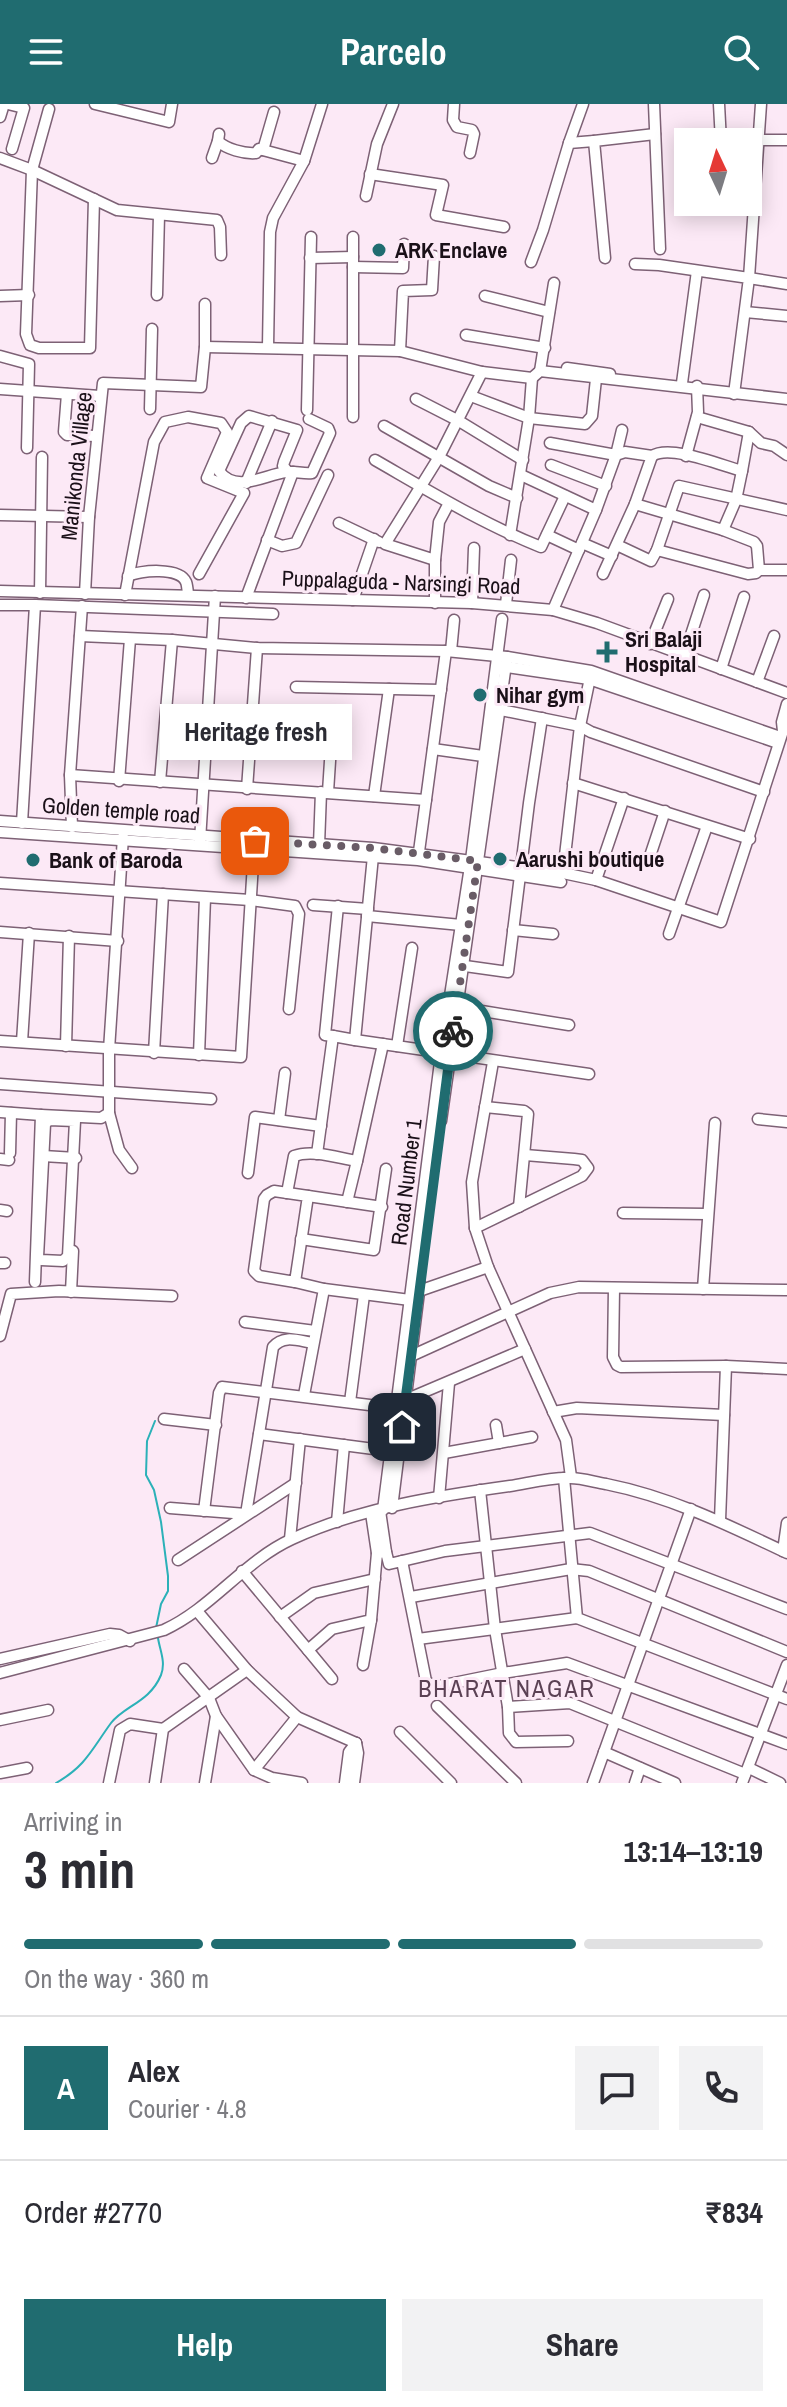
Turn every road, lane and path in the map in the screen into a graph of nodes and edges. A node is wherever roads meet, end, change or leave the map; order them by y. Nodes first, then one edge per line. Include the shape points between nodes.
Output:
1 (6, 104) edge
2 (95, 104) edge
3 (172, 104) edge
4 (322, 104) edge
5 (393, 104) edge
6 (454, 104) edge
7 (583, 104) edge
8 (654, 104) edge
9 (719, 104) edge
10 (761, 104) edge
11 (49, 109) dead end
12 (274, 112) dead end
13 (0, 117) edge
14 (720, 128) edge
15 (760, 128) edge
16 (655, 134) junction
17 (762, 140) edge
18 (787, 140) edge
19 (594, 141) junction
20 (569, 143) junction
21 (12, 149) dead end
22 (263, 150) junction
23 (470, 153) dead end
24 (0, 158) edge
25 (212, 158) dead end
26 (304, 161) junction
27 (32, 170) junction
28 (370, 174) junction
29 (366, 196) dead end
30 (94, 199) junction
31 (159, 215) junction
32 (753, 216) edge
33 (504, 227) dead end
34 (311, 237) dead end
35 (353, 237) dead end
36 (404, 244) dead end
37 (660, 249) dead end
38 (221, 255) dead end
39 (434, 256) dead end
40 (310, 258) junction
41 (605, 258) dead end
42 (353, 262) junction
43 (531, 262) dead end
44 (635, 264) dead end
45 (697, 271) junction
46 (749, 278) junction
47 (554, 283) dead end
48 (787, 284) edge
49 (29, 295) junction
50 (157, 295) dead end
51 (0, 296) edge
52 (485, 296) dead end
53 (205, 304) dead end
54 (549, 312) junction
55 (745, 312) junction
56 (787, 316) edge
57 (152, 329) dead end
58 (466, 335) dead end
59 (205, 347) junction
60 (268, 347) junction
61 (310, 348) junction
62 (545, 348) junction
63 (352, 349) junction
64 (400, 351) junction
65 (0, 356) edge
66 (482, 372) junction
67 (537, 372) junction
68 (596, 379) junction
69 (682, 383) junction
70 (150, 384) junction
71 (696, 387) junction
72 (0, 389) edge
73 (29, 391) junction
74 (735, 391) junction
75 (67, 394) junction
76 (100, 396) junction
77 (471, 396) junction
78 (787, 396) edge
79 (416, 399) dead end
80 (150, 409) dead end
81 (353, 417) dead end
82 (697, 417) junction
83 (529, 418) junction
84 (272, 421) junction
85 (459, 421) junction
86 (384, 426) dead end
87 (622, 430) dead end
88 (749, 432) junction
89 (96, 436) junction
90 (550, 443) dead end
91 (27, 448) dead end
92 (616, 455) junction
93 (787, 455) edge
94 (652, 456) junction
95 (686, 456) junction
96 (42, 457) dead end
97 (439, 457) junction
98 (375, 460) dead end
99 (523, 460) junction
100 (551, 465) dead end
101 (742, 471) junction
102 (291, 472) junction
103 (328, 475) dead end
104 (521, 475) junction
105 (246, 483) junction
106 (420, 486) junction
107 (606, 486) junction
108 (565, 496) junction
109 (517, 498) junction
110 (736, 500) junction
111 (449, 503) junction
112 (635, 504) junction
113 (596, 510) junction
114 (787, 510) edge
115 (668, 514) junction
116 (0, 515) edge
117 (41, 516) junction
118 (89, 517) junction
119 (339, 523) dead end
120 (723, 530) junction
121 (510, 535) junction
122 (547, 535) junction
123 (374, 539) junction
124 (267, 540) junction
125 (385, 544) junction
126 (617, 545) junction
127 (580, 547) junction
128 (474, 548) dead end
129 (657, 550) junction
130 (612, 556) junction
131 (435, 560) junction
132 (511, 560) dead end
133 (759, 570) junction
134 (787, 570) edge
135 (603, 574) dead end
136 (128, 576) junction
137 (194, 587) junction
138 (0, 591) edge
139 (40, 593) junction
140 (85, 594) junction
141 (125, 595) junction
142 (704, 595) dead end
143 (215, 596) junction
144 (744, 597) dead end
145 (246, 598) junction
146 (668, 599) dead end
147 (353, 600) junction
148 (435, 603) junction
149 (472, 603) junction
150 (506, 604) junction
151 (0, 605) edge
152 (35, 605) junction
153 (82, 606) junction
154 (553, 610) junction
155 (214, 611) junction
156 (273, 614) dead end
157 (502, 619) dead end
158 (454, 620) dead end
159 (80, 636) junction
160 (774, 636) dead end
161 (130, 639) junction
162 (172, 640) junction
163 (213, 644) junction
164 (650, 644) junction
165 (257, 648) junction
166 (448, 651) junction
167 (684, 656) junction
168 (501, 661) junction
169 (721, 669) junction
170 (590, 675) junction
171 (757, 682) junction
172 (296, 687) dead end
173 (389, 689) junction
174 (441, 690) junction
175 (787, 693) edge
176 (787, 704) edge
177 (493, 709) junction
178 (333, 715) dead end
179 (542, 718) junction
180 (580, 726) junction
181 (782, 735) edge
182 (433, 749) junction
183 (487, 756) junction
184 (70, 775) junction
185 (119, 781) junction
186 (160, 782) junction
187 (573, 783) junction
188 (205, 786) junction
189 (247, 789) junction
190 (324, 792) junction
191 (764, 792) junction
192 (374, 796) junction
193 (624, 798) junction
194 (426, 800) junction
195 (665, 811) junction
196 (0, 821) edge
197 (22, 823) junction
198 (707, 826) junction
199 (72, 827) junction
200 (0, 832) edge
201 (123, 836) junction
202 (750, 839) junction
203 (200, 841) junction
204 (254, 845) junction
205 (309, 848) junction
206 (373, 856) junction
207 (418, 856) junction
208 (650, 856) dead end
209 (474, 865) junction
210 (520, 871) junction
211 (562, 878) junction
212 (596, 880) junction
213 (0, 883) edge
214 (122, 891) junction
215 (163, 894) junction
216 (205, 898) junction
217 (250, 900) junction
218 (313, 905) dead end
219 (338, 906) junction
220 (678, 908) junction
221 (368, 913) junction
222 (461, 925) junction
223 (513, 930) junction
224 (0, 932) edge
225 (29, 933) junction
226 (553, 934) dead end
227 (669, 934) dead end
228 (69, 936) junction
229 (118, 941) junction
230 (412, 948) dead end
231 (459, 966) junction
232 (452, 1006) junction
233 (289, 1009) dead end
234 (569, 1025) dead end
235 (333, 1036) junction
236 (355, 1040) junction
237 (0, 1041) edge
238 (22, 1042) junction
239 (383, 1044) junction
240 (66, 1046) junction
241 (397, 1046) junction
242 (109, 1050) junction
243 (154, 1053) junction
244 (199, 1055) junction
245 (446, 1055) junction
246 (493, 1062) junction
247 (285, 1073) dead end
248 (589, 1074) dead end
249 (0, 1084) edge
250 (109, 1093) junction
251 (211, 1099) dead end
252 (485, 1107) junction
253 (6, 1113) edge
254 (109, 1113) junction
255 (41, 1115) junction
256 (758, 1119) dead end
257 (77, 1120) junction
258 (279, 1120) junction
259 (787, 1122) edge
260 (715, 1123) dead end
261 (321, 1126) junction
262 (317, 1154) junction
263 (525, 1155) junction
264 (43, 1156) junction
265 (7, 1157) edge
266 (74, 1157) junction
267 (357, 1161) junction
268 (132, 1168) dead end
269 (386, 1169) dead end
270 (248, 1173) dead end
271 (287, 1193) junction
272 (72, 1194) junction
273 (308, 1196) junction
274 (347, 1202) junction
275 (382, 1207) junction
276 (519, 1207) junction
277 (623, 1213) dead end
278 (707, 1214) junction
279 (475, 1228) junction
280 (301, 1239) junction
281 (488, 1267) junction
282 (35, 1282) dead end
283 (295, 1282) junction
284 (614, 1288) junction
285 (324, 1289) junction
286 (703, 1289) junction
287 (787, 1290) edge
288 (419, 1291) junction
289 (71, 1292) junction
290 (364, 1295) junction
291 (172, 1296) dead end
292 (410, 1300) junction
293 (508, 1311) junction
294 (245, 1322) dead end
295 (315, 1331) junction
296 (0, 1336) edge
297 (313, 1343) junction
298 (525, 1349) junction
299 (411, 1356) junction
300 (726, 1366) junction
301 (787, 1369) edge
302 (449, 1383) junction
303 (265, 1391) junction
304 (304, 1395) junction
305 (405, 1400) junction
306 (350, 1402) junction
307 (394, 1408) junction
308 (553, 1412) junction
309 (724, 1415) junction
310 (164, 1419) dead end
311 (216, 1425) junction
312 (496, 1425) dead end
313 (259, 1434) junction
314 (532, 1437) dead end
315 (300, 1439) junction
316 (499, 1443) junction
317 (344, 1445) junction
318 (389, 1451) junction
319 (444, 1453) junction
320 (567, 1478) junction
321 (296, 1483) junction
322 (480, 1490) junction
323 (439, 1498) junction
324 (170, 1508) dead end
325 (691, 1509) junction
326 (381, 1510) junction
327 (204, 1511) junction
328 (246, 1514) junction
329 (720, 1520) junction
330 (337, 1522) junction
331 (787, 1523) edge
332 (569, 1534) junction
333 (290, 1539) junction
334 (486, 1545) junction
335 (382, 1552) junction
336 (785, 1552) edge
337 (178, 1560) dead end
338 (402, 1561) junction
339 (671, 1563) junction
340 (571, 1569) junction
341 (242, 1571) junction
342 (375, 1579) junction
343 (490, 1582) junction
344 (411, 1597) junction
345 (658, 1600) junction
346 (787, 1609) edge
347 (197, 1611) junction
348 (280, 1617) junction
349 (577, 1618) junction
350 (371, 1620) junction
351 (495, 1629) junction
352 (418, 1639) junction
353 (130, 1641) junction
354 (643, 1643) junction
355 (308, 1650) junction
356 (787, 1652) edge
357 (0, 1659) edge
358 (363, 1665) dead end
359 (787, 1665) edge
360 (184, 1669) dead end
361 (247, 1670) junction
362 (0, 1673) edge
363 (503, 1673) junction
364 (332, 1679) dead end
365 (627, 1686) junction
366 (775, 1696) junction
367 (209, 1698) junction
368 (787, 1699) edge
369 (437, 1706) dead end
370 (508, 1707) junction
371 (48, 1710) dead end
372 (216, 1716) junction
373 (297, 1717) junction
374 (0, 1720) edge
375 (615, 1721) junction
376 (163, 1729) junction
377 (400, 1732) dead end
378 (761, 1734) junction
379 (568, 1741) dead end
380 (356, 1743) junction
381 (787, 1744) edge
382 (604, 1752) junction
383 (27, 1768) dead end
384 (640, 1768) junction
385 (254, 1770) junction
386 (0, 1774) edge
387 (745, 1775) edge
388 (2, 1783) edge
389 (109, 1783) edge
390 (155, 1783) edge
391 (205, 1783) edge
392 (298, 1783) edge
393 (345, 1783) edge
394 (354, 1783) edge
395 (451, 1783) edge
396 (516, 1783) edge
397 (593, 1783) edge
398 (635, 1783) edge
399 (675, 1783) edge
400 (780, 1783) edge

1 - 13 street
1 - 21 street via 24,108
2 - 3 street via 169,122
4 - 26 street
5 - 28 street
6 - 23 street via 457,127 474,134
7 - 20 street
8 - 16 street
9 - 14 street
10 - 15 street
11 - 27 street
12 - 22 street
16 - 19 street
16 - 37 street
17 - 18 street
19 - 20 street
19 - 41 street
20 - 43 street
22 - 25 street via 248,154 222,145 219,138
22 - 26 street
24 - 27 street
26 - 60 street via 270,232
27 - 30 street
27 - 49 street
28 - 29 street
28 - 33 street via 443,185 436,215
30 - 31 street via 117,210
30 - 49 street via 90,348 30,345
31 - 38 street via 217,220
31 - 50 street
32 - 46 street
34 - 40 street
35 - 42 street
36 - 42 street via 403,268
39 - 64 street via 432,290 403,291
40 - 42 street
40 - 61 street
42 - 63 street
44 - 45 street
45 - 46 street
45 - 69 street
46 - 48 street
46 - 55 street
47 - 54 street
49 - 51 street
52 - 54 street
53 - 59 street
54 - 62 street
55 - 56 street
55 - 74 street
57 - 70 street
58 - 62 street
59 - 60 street
59 - 70 street, Manikonda Village via 201,387
60 - 61 street
61 - 63 street
61 - 102 street via 308,415 330,435 315,471
62 - 67 street
63 - 64 street
63 - 81 street
64 - 66 street
65 - 73 street via 29,364
66 - 67 street
66 - 77 street
67 - 68 street
67 - 69 street
67 - 83 street
68 - 71 street
68 - 83 street via 595,422
69 - 71 street
70 - 76 street, Manikonda Village via 106,382
70 - 80 street
71 - 74 street
71 - 82 street
72 - 73 street
73 - 75 street
73 - 91 street
74 - 78 street
75 - 76 street
75 - 89 street via 64,432
76 - 89 street, Manikonda Village
77 - 83 street
77 - 85 street
79 - 85 street
82 - 88 street
82 - 95 street
83 - 99 street
84 - 102 street via 297,430 283,466
84 - 105 street
84 - 105 street via 243,419 219,471
85 - 97 street
85 - 99 street
86 - 97 street
87 - 92 street
88 - 93 street
88 - 101 street
89 - 118 street, Manikonda Village
90 - 92 street
92 - 94 street
92 - 107 street
94 - 95 street via 666,451
94 - 112 street
95 - 101 street
96 - 117 street
97 - 106 street
97 - 109 street
98 - 106 street
99 - 104 street
100 - 107 street
101 - 110 street
102 - 105 street
102 - 124 street
103 - 124 street via 296,543 282,546
104 - 108 street
104 - 109 street
106 - 111 street
106 - 125 street
107 - 113 street
108 - 113 street
108 - 122 street
109 - 121 street
110 - 114 street
110 - 115 street via 679,486
110 - 120 street
111 - 121 street
111 - 131 street via 439,522
112 - 115 street
112 - 126 street
113 - 127 street
115 - 120 street
115 - 129 street
116 - 117 street
117 - 118 street
117 - 139 street
118 - 140 street, Manikonda Village
119 - 123 street
120 - 133 street via 754,542
121 - 122 street via 541,547
122 - 127 street
123 - 125 street
123 - 147 street
124 - 145 street
125 - 131 street
126 - 129 street via 651,561
126 - 130 street
127 - 130 street
127 - 154 street
128 - 149 street
129 - 133 street via 748,574
130 - 135 street
131 - 148 street
132 - 150 street
133 - 134 street
136 - 137 street via 145,570 181,576
136 - 137 street via 154,442 165,422 188,417 221,423 227,432 207,478 244,493
136 - 141 street
137 - 141 street, Puppalaguda - Narsingi Road
137 - 143 street, Puppalaguda - Narsingi Road
138 - 139 street, Puppalaguda - Narsingi Road
139 - 140 street, Puppalaguda - Narsingi Road
140 - 141 street, Puppalaguda - Narsingi Road
142 - 167 street
143 - 145 street, Puppalaguda - Narsingi Road
143 - 155 street
144 - 169 street
145 - 147 street, Puppalaguda - Narsingi Road
146 - 164 street
147 - 148 street, Puppalaguda - Narsingi Road
148 - 149 street, Puppalaguda - Narsingi Road
149 - 150 street, Puppalaguda - Narsingi Road
150 - 154 street, Puppalaguda - Narsingi Road
151 - 152 street
152 - 153 street
152 - 197 street
153 - 155 street
153 - 159 street
154 - 164 street, Puppalaguda - Narsingi Road
155 - 156 street
155 - 163 street
157 - 168 street
158 - 166 street
159 - 161 street
159 - 184 street
160 - 171 street
161 - 162 street
161 - 185 street
162 - 163 street
162 - 186 street
163 - 165 street
163 - 188 street
164 - 167 street, Puppalaguda - Narsingi Road
165 - 166 street
165 - 189 street
166 - 168 street
166 - 174 street
167 - 169 street, Puppalaguda - Narsingi Road
168 - 170 street
168 - 177 street
169 - 171 street, Puppalaguda - Narsingi Road
170 - 180 street
170 - 181 street
171 - 175 street, Puppalaguda - Narsingi Road
172 - 173 street
173 - 174 street
173 - 192 street
174 - 182 street
176 - 181 street
177 - 179 street
177 - 183 street
178 - 190 street
179 - 180 street
179 - 210 street
180 - 187 street
180 - 191 street
181 - 191 street
182 - 183 street
182 - 194 street
183 - 209 street
184 - 185 street
184 - 199 street
185 - 186 street
186 - 188 street
187 - 193 street
187 - 211 street
188 - 189 street
188 - 203 street
189 - 190 street
190 - 192 street
190 - 205 street
191 - 202 street
192 - 194 street
193 - 195 street
193 - 212 street
194 - 207 street
195 - 198 street
195 - 208 street
196 - 197 street, Golden temple road
197 - 199 street, Golden temple road
198 - 202 street
198 - 220 street
199 - 201 street, Golden temple road
200 - 201 street, Golden temple road
201 - 203 street, Golden temple road
201 - 214 street
202 - 220 street, Golden temple road via 721,922
203 - 204 street, Golden temple road
204 - 205 street, Golden temple road
204 - 217 street
205 - 206 street, Golden temple road
205 - 207 street, Golden temple road
206 - 207 street, Golden temple road
206 - 221 street
207 - 209 street, Golden temple road
209 - 210 street, Golden temple road
209 - 222 street, Road Number 1
209 - 231 street, Road Number 1
210 - 211 street, Golden temple road
210 - 223 street
211 - 212 street, Golden temple road
212 - 220 street, Golden temple road
213 - 214 street
214 - 215 street
214 - 229 street
215 - 216 street
215 - 243 street
216 - 217 street
216 - 244 street
217 - 233 street via 289,903 298,909
217 - 244 street via 241,1057
218 - 219 street
219 - 221 street
219 - 235 street via 325,1035
220 - 227 street
221 - 222 street
221 - 236 street
222 - 231 street, Road Number 1
223 - 226 street
223 - 231 street via 508,972
224 - 225 street
225 - 228 street
225 - 238 street
228 - 229 street
228 - 240 street
229 - 242 street
230 - 241 street
231 - 232 street, Road Number 1
232 - 234 street
232 - 245 street, Road Number 1
235 - 236 street
235 - 261 street
236 - 239 street
237 - 238 street
238 - 240 street
239 - 241 street
239 - 267 street
240 - 242 street
241 - 245 street
242 - 243 street
242 - 250 street
243 - 244 street
245 - 246 street
245 - 288 street, Road Number 1
245 - 292 street, Road Number 1
246 - 248 street
246 - 252 street
247 - 258 street
249 - 250 street
250 - 251 street
250 - 254 street
252 - 263 street via 526,1112
252 - 279 street via 472,1182
253 - 255 street
253 - 265 street
254 - 257 street
254 - 268 street via 119,1150
255 - 257 street
255 - 282 street
256 - 259 street
257 - 264 street via 47,1121
257 - 266 street
258 - 261 street
258 - 270 street via 254,1118
260 - 278 street
261 - 262 street
262 - 267 street
262 - 271 street via 294,1156
263 - 276 street
263 - 276 street via 582,1160 588,1168 582,1176
264 - 266 street
264 - 272 street via 41,1260 67,1258
266 - 272 street
267 - 274 street
269 - 275 street
271 - 273 street
271 - 283 street via 274,1191 264,1199 254,1266 259,1276
272 - 289 street
273 - 274 street
273 - 280 street
274 - 275 street
275 - 280 street via 374,1250
276 - 279 street
277 - 278 street
278 - 286 street
279 - 281 street
280 - 283 street
281 - 288 street
281 - 293 street
283 - 285 street
284 - 286 street
284 - 293 street via 550,1293
284 - 300 street via 617,1365
285 - 290 street
285 - 295 street
286 - 287 street
288 - 299 street, Road Number 1
289 - 291 street
289 - 296 street via 11,1294
290 - 292 street
290 - 306 street
292 - 307 street, Road Number 1
293 - 298 street
293 - 299 street
294 - 295 street
295 - 297 street
297 - 303 street via 278,1341
297 - 304 street
298 - 302 street
298 - 308 street
299 - 305 street, Road Number 1
300 - 301 street
300 - 309 street
302 - 305 street
302 - 319 street
303 - 304 street
303 - 311 street via 222,1387
303 - 313 street
304 - 306 street
305 - 326 street, Road Number 1
306 - 307 street
307 - 318 street, Road Number 1
308 - 309 street via 577,1408
308 - 320 street via 566,1440
309 - 329 street
310 - 311 street
311 - 327 street
312 - 316 street
313 - 315 street
313 - 328 street
314 - 316 street
315 - 317 street
315 - 321 street
316 - 319 street
317 - 318 street
317 - 330 street
318 - 326 street, Road Number 1
319 - 323 street
320 - 322 street
320 - 325 street via 637,1490
320 - 332 street
321 - 328 street
321 - 333 street
322 - 323 street
322 - 334 street
323 - 326 street
324 - 327 street
325 - 329 street
325 - 339 street
326 - 330 street
326 - 335 street
327 - 328 street
328 - 337 street
329 - 336 street
330 - 333 street
331 - 336 street
332 - 334 street
332 - 339 street via 590,1533
332 - 340 street
333 - 341 street
334 - 338 street
334 - 343 street
335 - 338 street via 389,1564
335 - 342 street
338 - 344 street
339 - 345 street
339 - 346 street
340 - 343 street
340 - 345 street via 589,1571
340 - 349 street
341 - 347 street
341 - 348 street
342 - 348 street via 314,1593
342 - 350 street
343 - 344 street
343 - 351 street
344 - 352 street
345 - 354 street
345 - 356 street
347 - 353 street
347 - 361 street
348 - 355 street
349 - 351 street
349 - 354 street
350 - 355 street via 332,1629
350 - 358 street
351 - 352 street
351 - 363 street
352 - 363 street via 426,1681 434,1687
353 - 357 street via 110,1634
353 - 362 street
354 - 365 street
354 - 366 street
355 - 364 street
359 - 366 street
360 - 367 street
361 - 367 street
361 - 373 street
363 - 365 street via 567,1663
363 - 370 street
365 - 375 street
365 - 378 street
366 - 368 street
366 - 378 street
367 - 372 street
367 - 376 street
369 - 396 street
370 - 375 street via 570,1703
370 - 379 street via 509,1733 516,1742
371 - 374 street
372 - 385 street
372 - 391 street
373 - 380 street
373 - 385 street
375 - 382 street
375 - 387 street
376 - 389 street via 130,1724 120,1730
376 - 390 street
377 - 395 street
378 - 381 street
378 - 387 street
380 - 393 street via 349,1752
380 - 394 street
382 - 384 street
382 - 397 street
383 - 386 street
384 - 398 street
384 - 399 street
385 - 392 street
386 - 388 street
387 - 400 street

